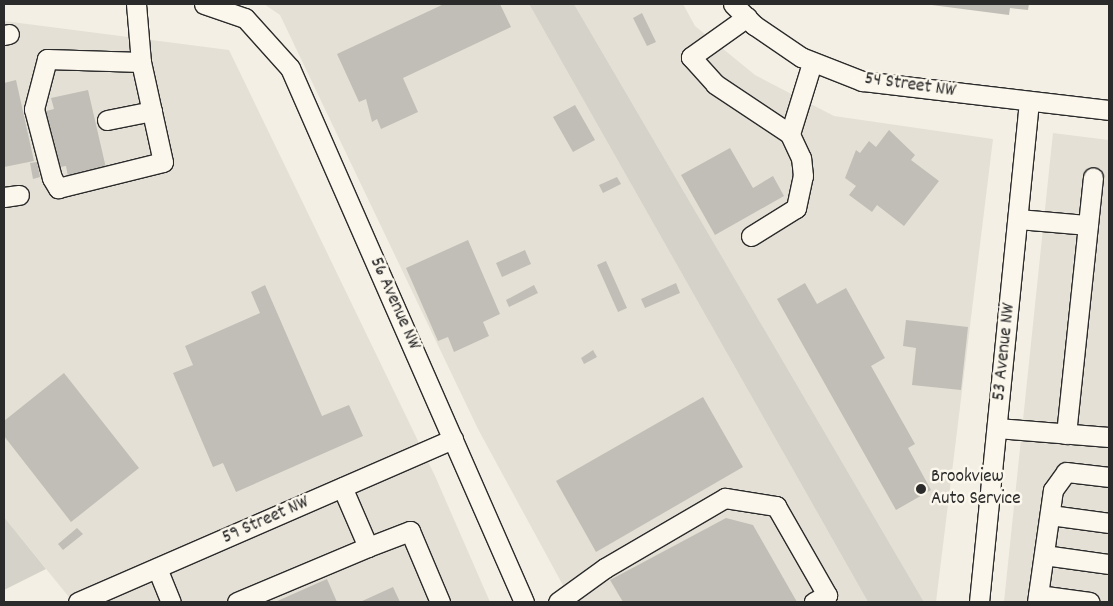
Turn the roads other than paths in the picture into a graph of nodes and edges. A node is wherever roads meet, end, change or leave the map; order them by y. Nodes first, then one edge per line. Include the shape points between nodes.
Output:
1 (136, 4) edge
2 (204, 4) edge
3 (733, 4) edge
4 (747, 17) junction
5 (141, 62) junction
6 (812, 63) junction
7 (1029, 101) junction
8 (1109, 110) edge
9 (152, 111) junction
10 (107, 120) dead end
11 (790, 134) junction
12 (1093, 177) dead end
13 (1019, 219) junction
14 (1088, 225) junction
15 (751, 236) dead end
16 (997, 428) junction
17 (1066, 434) junction
18 (1109, 437) edge
19 (453, 439) junction
20 (1109, 477) edge
21 (342, 488) junction
22 (1050, 515) junction
23 (1109, 523) edge
24 (368, 547) junction
25 (1044, 555) junction
26 (1109, 564) edge
27 (157, 568) junction
28 (583, 596) edge
29 (1038, 599) edge
30 (78, 602) edge
31 (172, 602) edge
32 (237, 602) edge
33 (440, 602) edge
34 (524, 602) edge
35 (558, 602) edge
36 (814, 602) edge
37 (979, 602) edge
38 (1090, 602) edge

1 - 5 street
2 - 19 street, 56 Avenue NW via 245,18 290,68
3 - 4 street, 54 Street NW
4 - 6 street, 54 Street NW
4 - 11 street via 691,57 715,84
5 - 9 street
5 - 9 street via 47,59 34,109 52,178 58,188 163,162
6 - 7 street, 54 Street NW via 862,80
6 - 11 street
7 - 8 street, 54 Street NW
7 - 13 street, 53 Avenue NW
9 - 10 street
11 - 15 street via 801,158 803,176 796,208
12 - 14 street
13 - 14 street
13 - 16 street, 53 Avenue NW
14 - 17 street
16 - 17 street
16 - 37 street, 53 Avenue NW
17 - 18 street
19 - 21 street, 59 Street NW
19 - 34 street, 56 Avenue NW
20 - 22 street via 1066,472 1053,490
21 - 24 street
21 - 27 street, 59 Street NW
22 - 23 street
22 - 25 street
24 - 32 street
24 - 33 street via 410,531
25 - 26 street
25 - 29 street
27 - 30 street, 59 Street NW
27 - 31 street
28 - 35 street
28 - 36 street via 605,568 725,498 776,506 827,594
29 - 38 street

